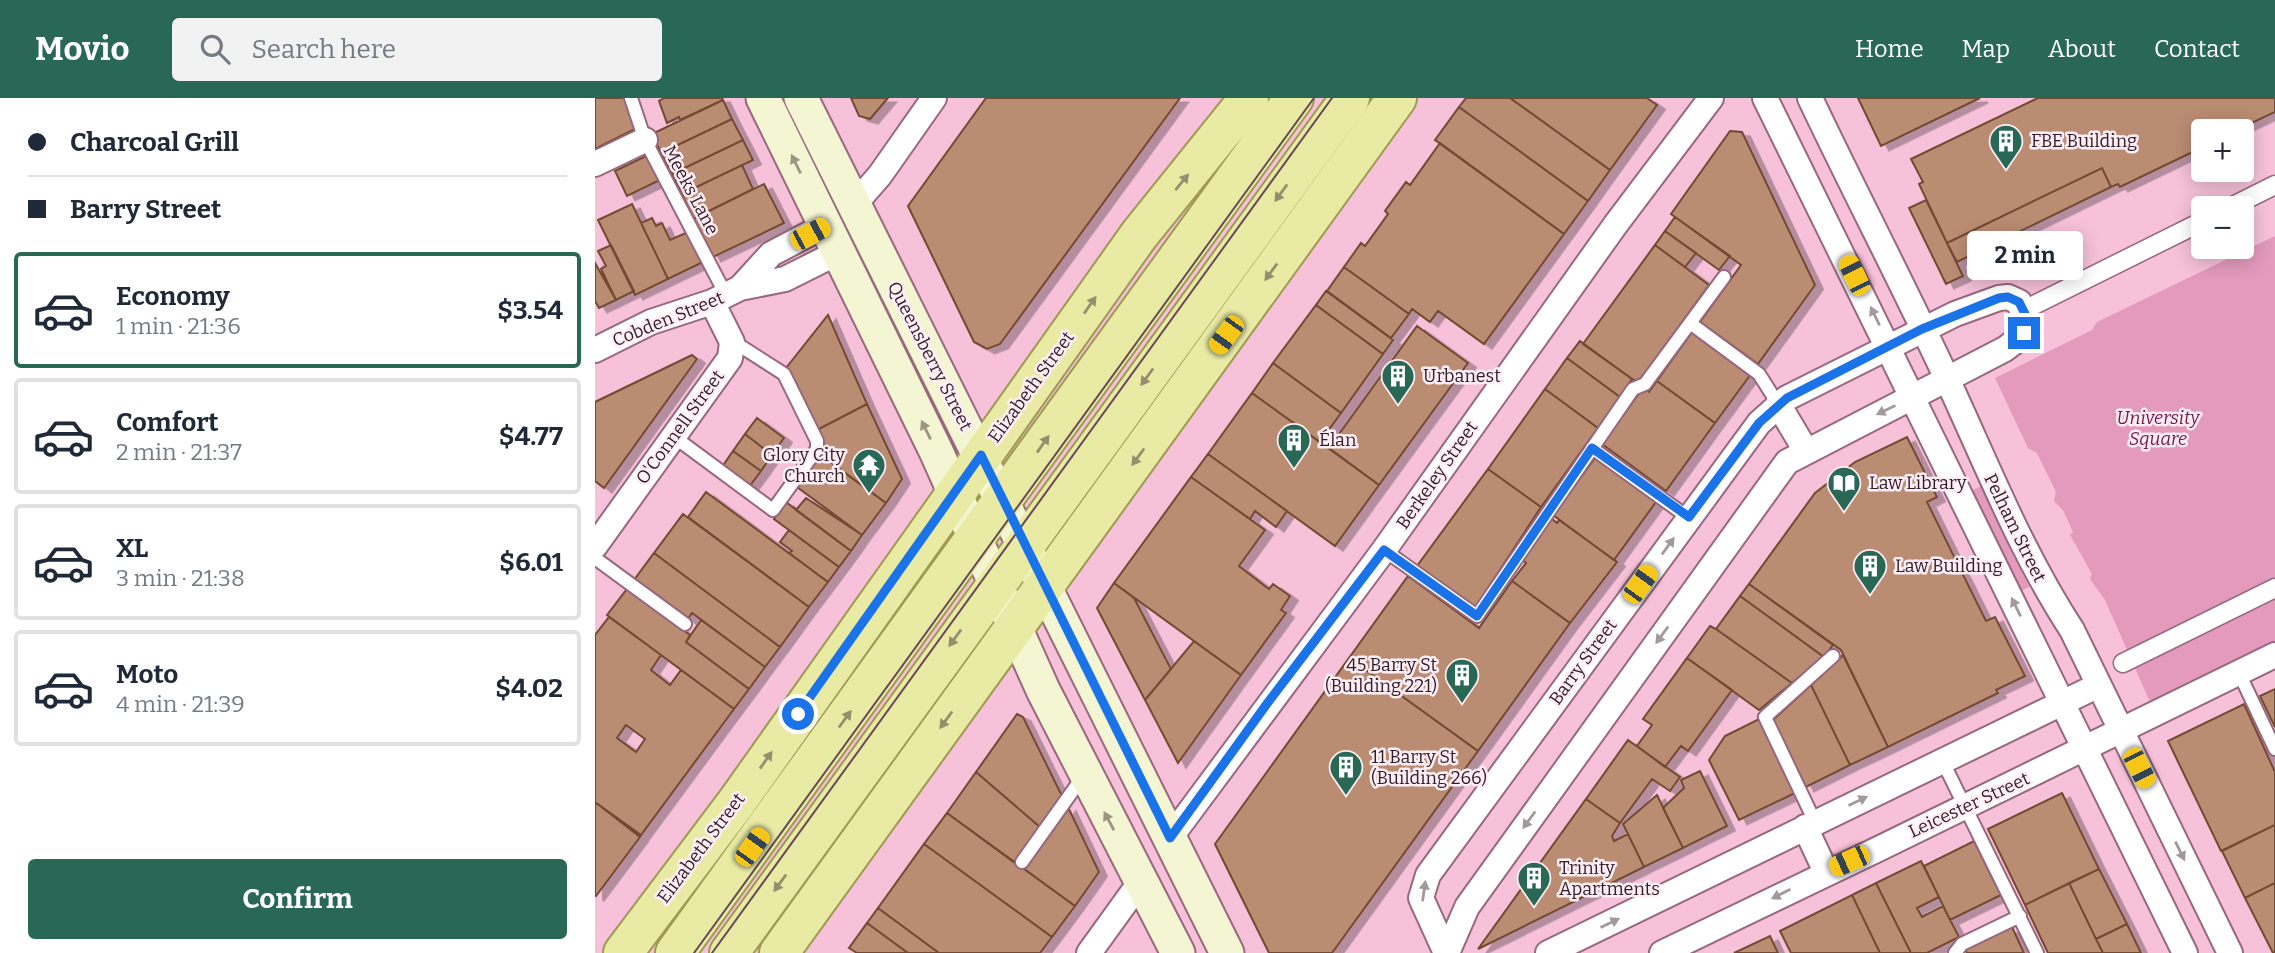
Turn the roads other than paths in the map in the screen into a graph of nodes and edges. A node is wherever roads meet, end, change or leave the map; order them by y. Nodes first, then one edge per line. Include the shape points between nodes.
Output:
1 (631, 98) edge
2 (763, 98) edge
3 (801, 98) edge
4 (935, 98) edge
5 (1294, 98) edge
6 (1350, 98) edge
7 (1397, 98) edge
8 (1711, 98) edge
9 (1765, 98) edge
10 (1810, 98) edge
11 (1254, 112) edge
12 (645, 140) junction
13 (1308, 157) junction
14 (595, 164) edge
15 (1339, 180) junction
16 (2275, 185) edge
17 (2253, 196) edge
18 (844, 225) junction
19 (2191, 227) edge
20 (1724, 278) dead end
21 (726, 295) junction
22 (2024, 310) junction
23 (1690, 323) junction
24 (1922, 329) junction
25 (731, 340) junction
26 (1889, 346) junction
27 (595, 350) edge
28 (1948, 381) junction
29 (1914, 397) junction
30 (1778, 404) junction
31 (674, 436) junction
32 (1592, 448) junction
33 (1806, 451) junction
34 (981, 455) junction
35 (955, 492) junction
36 (1003, 499) junction
37 (1689, 517) junction
38 (976, 539) junction
39 (1026, 545) junction
40 (595, 546) edge
41 (1384, 550) junction
42 (595, 558) edge
43 (996, 584) junction
44 (1044, 584) junction
45 (2275, 588) edge
46 (685, 624) dead end
47 (1014, 625) junction
48 (2275, 655) edge
49 (1833, 656) dead end
50 (2123, 663) dead end
51 (2239, 673) junction
52 (2099, 685) junction
53 (2063, 702) junction
54 (2121, 731) junction
55 (2275, 749) edge
56 (2086, 750) junction
57 (1126, 752) junction
58 (1942, 760) junction
59 (1084, 775) junction
60 (736, 803) junction
61 (1967, 807) junction
62 (1810, 824) junction
63 (767, 826) junction
64 (1170, 838) junction
65 (802, 852) junction
66 (1022, 862) dead end
67 (1826, 872) junction
68 (834, 876) junction
69 (1141, 881) junction
70 (2020, 916) junction
71 (623, 953) edge
72 (675, 953) edge
73 (729, 953) edge
74 (779, 953) edge
75 (1089, 953) edge
76 (1178, 953) edge
77 (1227, 953) edge
78 (1446, 953) edge
79 (1548, 953) edge
80 (1662, 953) edge
81 (1955, 953) edge
82 (2037, 953) edge
83 (2185, 953) edge
84 (2230, 953) edge

1 - 12 lane, Meeks Lane
18 -> 2 main road, Queensberry Street
3 - 18 main road, Queensberry Street
4 - 18 street
5 - 11 main road, Elizabeth Street
6 - 13 main road
7 - 15 main road
8 - 41 street, Berkeley Street
26 -> 9 street, Pelham Street
10 - 24 street, Pelham Street
11 - 13 main road
34 -> 11 main road, Elizabeth Street via 1139,235
36 -> 11 main road, Elizabeth Street via 1172,261
12 - 14 street
12 - 21 lane, Meeks Lane
13 - 15 main road
13 -> 39 main road
15 -> 44 main road
16 - 17 street
18 - 21 street, Cobden Street via 771,254
18 - 34 main road, Queensberry Street
35 -> 18 main road, Queensberry Street
19 - 22 street
20 - 23 lane
21 - 25 street
21 - 27 street, Cobden Street via 651,322
22 - 24 street, Barry Street via 2016,299 1999,298
22 - 28 street, Barry Street via 2027,326 2019,339
23 - 30 lane via 1759,374
23 - 32 lane via 1645,384 1633,389
24 - 26 street, Barry Street
24 - 28 street, Pelham Street
25 - 31 street, O'Connell Street via 730,358
25 - 31 lane via 784,374 817,449 773,510
26 - 29 street, Pelham Street
26 - 30 street, Barry Street
28 - 29 street, Barry Street
28 - 52 street, Pelham Street via 2017,532
29 -> 33 street, Barry Street
53 -> 29 street, Pelham Street
30 - 33 street
30 - 37 street, Barry Street
31 - 40 street, O'Connell Street
32 - 37 lane
32 - 41 lane via 1477,616
33 -> 78 street, Barry Street via 1787,462 1467,907
34 - 35 main road, Elizabeth Street
34 - 36 main road, Queensberry Street
35 - 38 main road, Queensberry Street
60 -> 35 main road, Elizabeth Street
36 - 38 main road, Elizabeth Street
36 - 39 main road, Queensberry Street
78 -> 37 street, Barry Street via 1421,898 1428,875
38 - 43 main road, Queensberry Street
63 -> 38 main road, Elizabeth Street
39 - 43 main road
39 - 44 main road, Queensberry Street
41 - 64 street, Berkeley Street
42 - 46 lane
43 - 47 main road, Queensberry Street
43 -> 65 main road
44 - 47 main road
44 - 57 main road, Queensberry Street
45 - 50 street
47 - 59 main road, Queensberry Street
47 -> 68 main road
48 - 51 street, Leicester Street
49 - 62 lane via 1765,717
51 - 54 street, Leicester Street
51 - 55 lane
52 - 53 street
52 - 54 street, Pelham Street
53 - 56 street, Pelham Street
53 - 58 street
54 - 56 street, Leicester Street
54 -> 84 street, Pelham Street
56 - 61 street, Leicester Street
56 - 83 street, Pelham Street
57 - 59 main road
57 - 64 main road, Queensberry Street
58 - 61 lane
62 -> 58 street
59 - 66 lane
69 -> 59 main road, Queensberry Street
60 - 63 main road
60 - 71 main road, Elizabeth Street
61 - 67 street, Leicester Street
61 - 70 lane
62 - 67 street
79 -> 62 street
63 - 65 main road
63 - 72 main road, Elizabeth Street
64 - 69 main road, Berkeley Street
64 - 77 main road, Queensberry Street
65 - 68 main road
65 -> 73 main road
67 -> 80 street, Leicester Street
68 - 74 main road
69 - 75 street, Berkeley Street
69 - 76 main road, Queensberry Street
70 - 81 lane via 1962,944
70 - 82 lane

